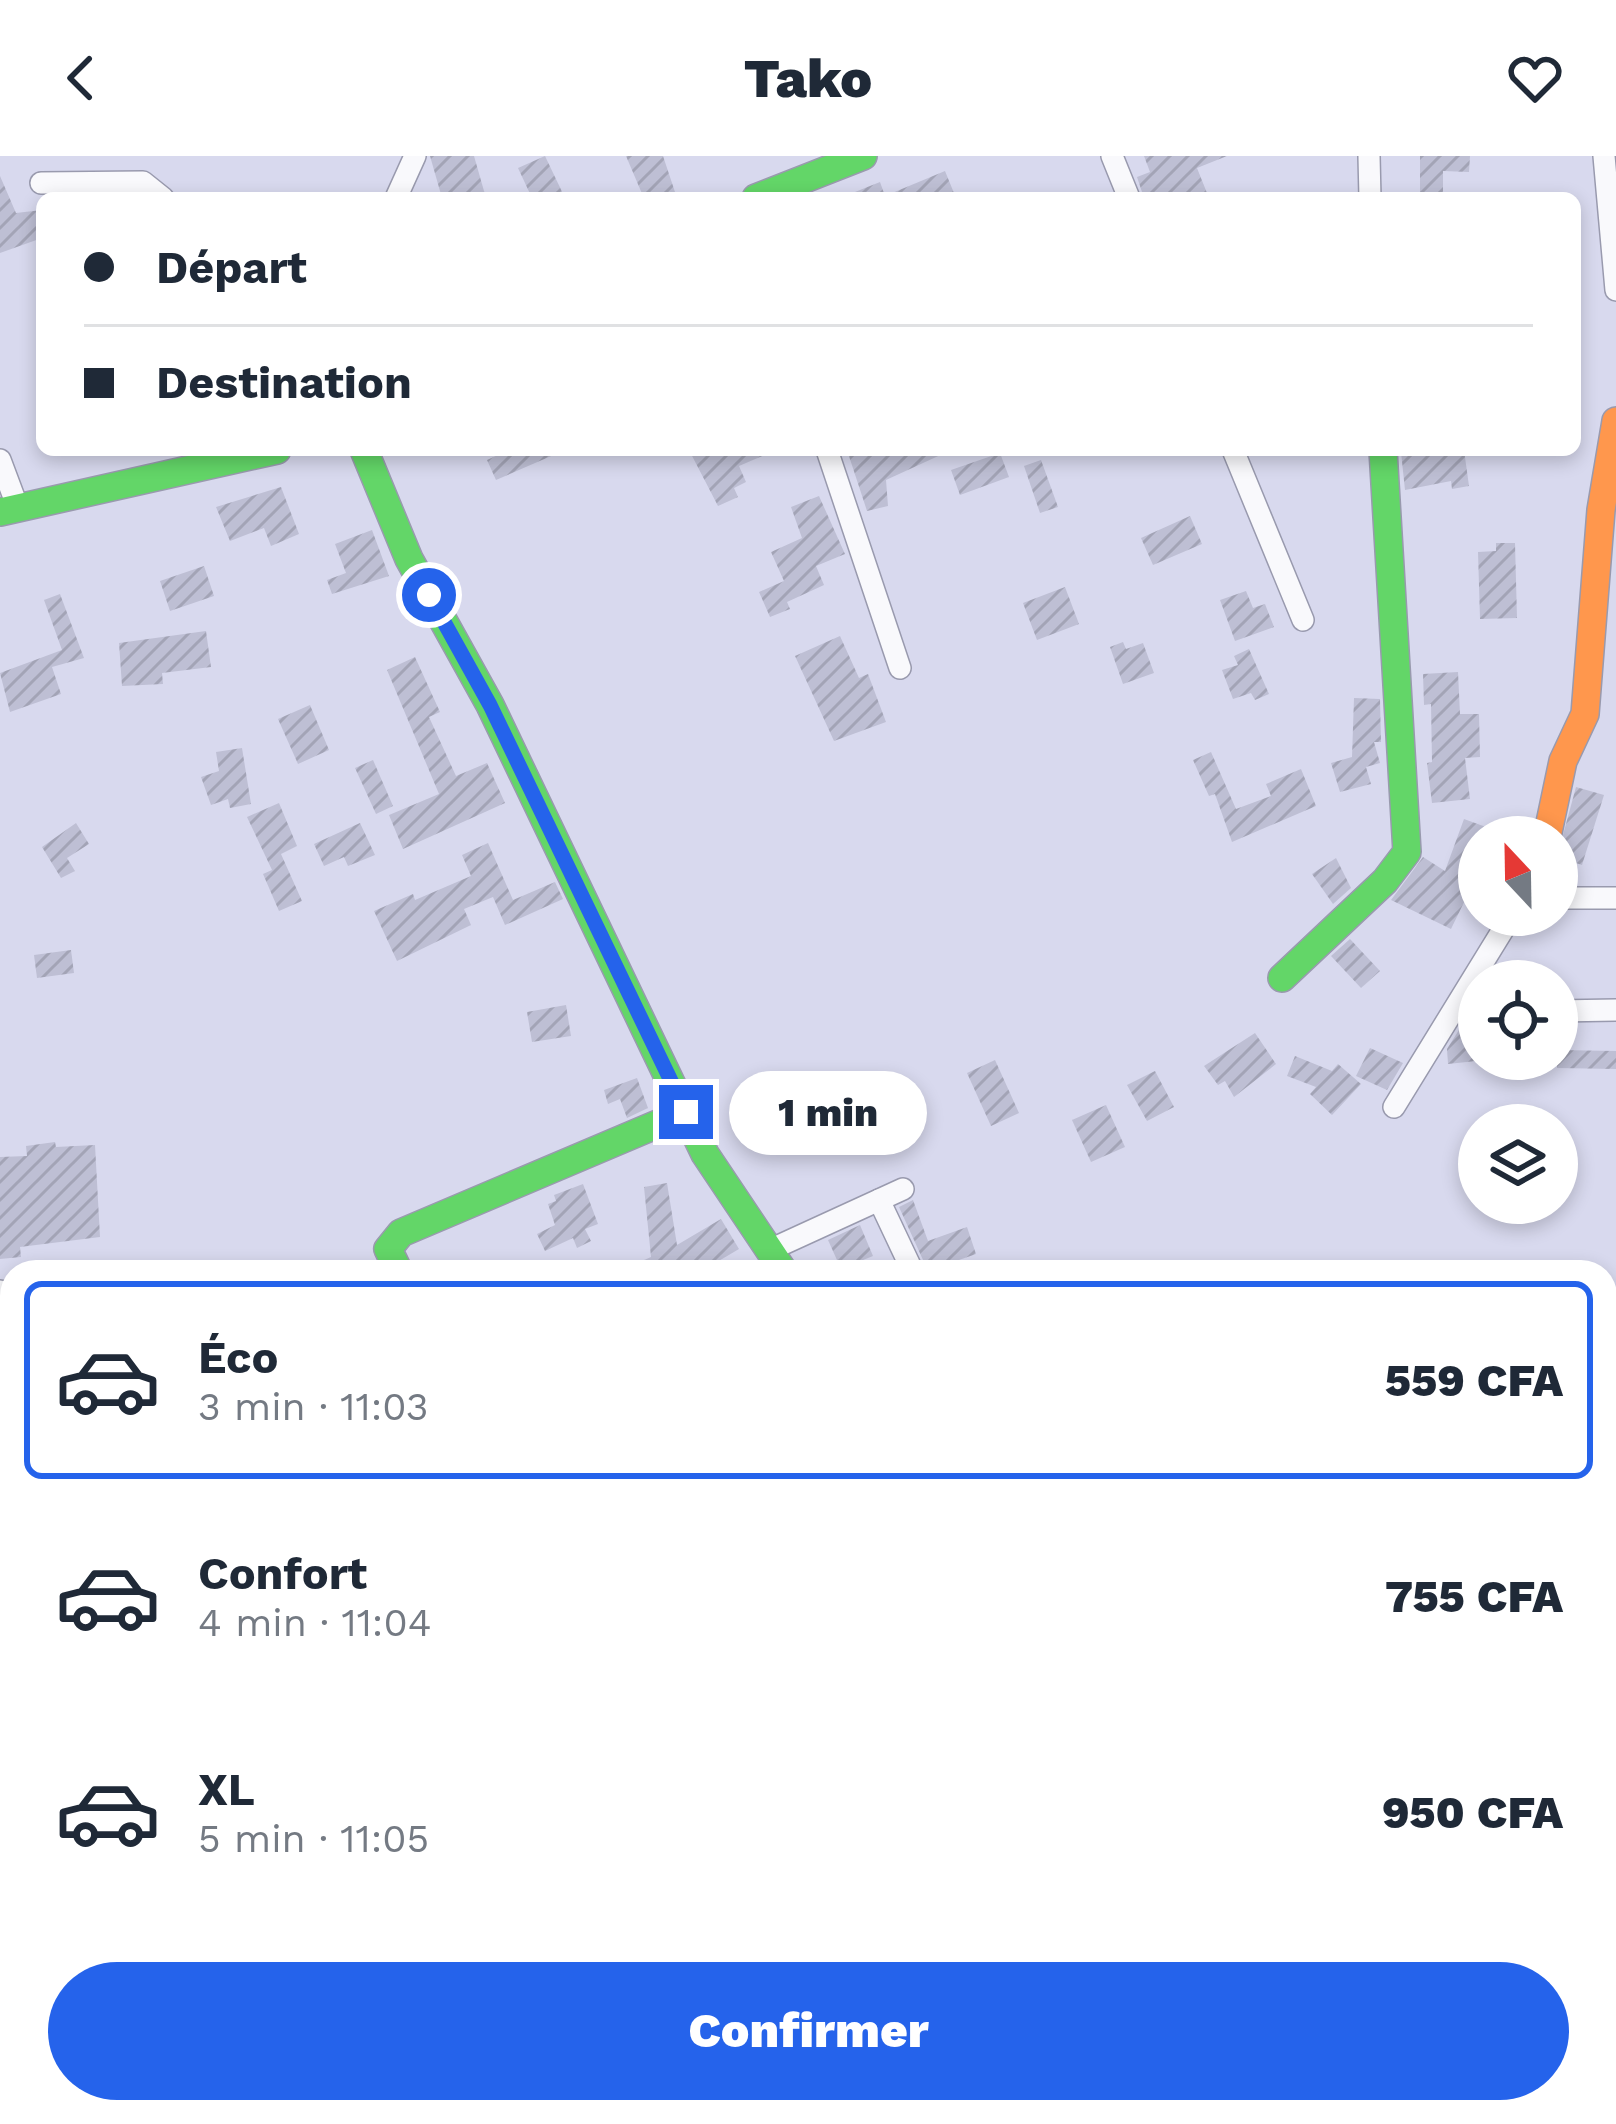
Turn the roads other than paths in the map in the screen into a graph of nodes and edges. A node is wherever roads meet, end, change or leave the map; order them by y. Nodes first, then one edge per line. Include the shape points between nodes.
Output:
1 (415, 156) edge
2 (862, 156) edge
3 (1112, 156) edge
4 (1369, 156) edge
5 (1604, 156) edge
6 (41, 183) dead end
7 (155, 192) edge
8 (399, 192) edge
9 (771, 192) edge
10 (1127, 192) edge
11 (1370, 192) edge
12 (1616, 290) edge
13 (1616, 421) edge
14 (248, 456) edge
15 (366, 456) edge
16 (829, 456) edge
17 (1235, 456) edge
18 (1383, 456) edge
19 (0, 460) edge
20 (9, 510) edge
21 (1303, 620) dead end
22 (900, 668) dead end
23 (1551, 816) edge
24 (1578, 898) edge
25 (1616, 898) edge
26 (1282, 978) dead end
27 (1616, 1010) edge
28 (1578, 1011) edge
29 (1458, 1019) edge
30 (1394, 1107) dead end
31 (686, 1112) junction
32 (903, 1189) dead end
33 (878, 1200) junction
34 (393, 1260) edge
35 (778, 1260) edge
36 (907, 1260) edge

1 - 8 street
2 - 9 street
3 - 10 street
4 - 11 street
5 - 12 street
6 - 7 street via 142,182
13 - 23 street via 1585,714 1563,760
14 - 20 street
15 - 31 street via 409,559 490,705
16 - 22 street
17 - 21 street
18 - 26 street via 1407,852
19 - 20 street
24 - 25 street
27 - 28 street
29 - 30 street
31 - 34 street via 401,1233 388,1250
31 - 35 street via 705,1154
32 - 33 street
33 - 35 street
33 - 36 street

